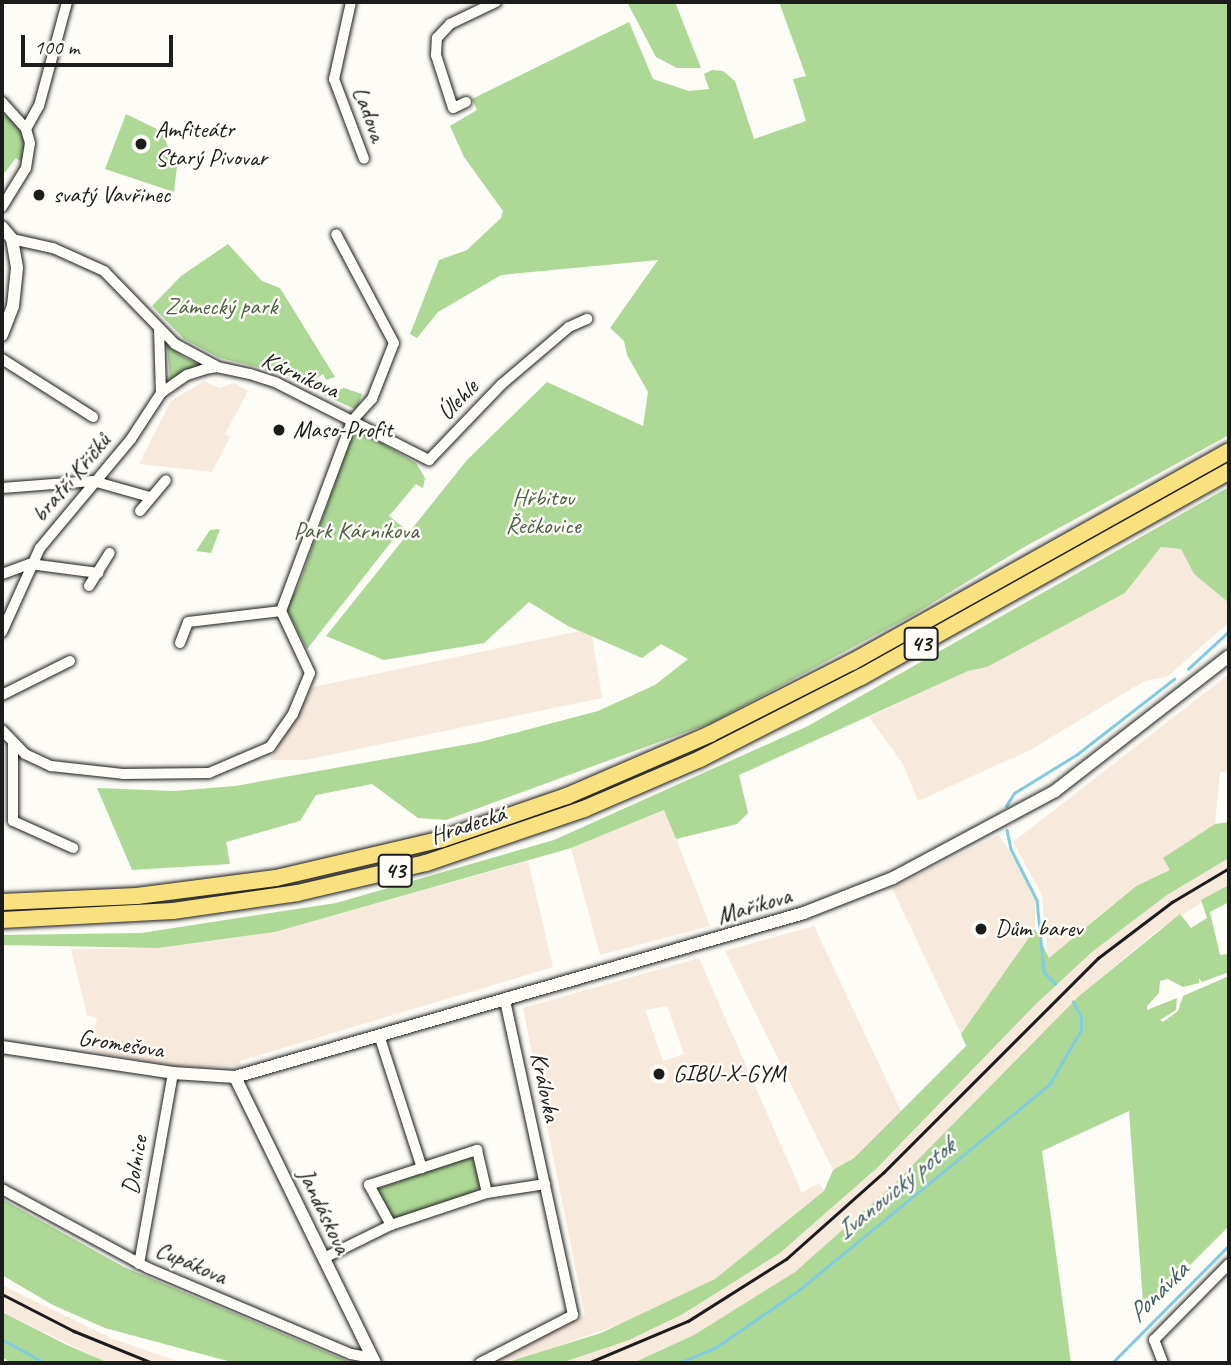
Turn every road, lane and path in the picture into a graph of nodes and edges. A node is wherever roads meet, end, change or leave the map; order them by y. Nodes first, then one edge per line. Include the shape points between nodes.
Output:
1 (67, 2) edge
2 (352, 2) edge
3 (496, 2) edge
4 (2, 102) edge
5 (466, 102) dead end
6 (26, 129) junction
7 (365, 159) dead end
8 (2, 207) edge
9 (2, 227) edge
10 (337, 234) dead end
11 (12, 239) junction
12 (587, 319) dead end
13 (159, 330) junction
14 (2, 335) edge
15 (2, 359) edge
16 (217, 367) junction
17 (161, 393) junction
18 (93, 417) dead end
19 (352, 422) junction
20 (1229, 451) edge
21 (1229, 471) edge
22 (166, 480) dead end
23 (93, 481) junction
24 (2, 488) edge
25 (150, 498) junction
26 (140, 510) dead end
27 (110, 554) dead end
28 (30, 564) junction
29 (2, 573) edge
30 (98, 573) junction
31 (89, 586) dead end
32 (281, 611) junction
33 (2, 632) edge
34 (180, 643) dead end
35 (1229, 656) edge
36 (70, 661) dead end
37 (2, 695) edge
38 (2, 730) edge
39 (13, 744) junction
40 (73, 848) dead end
41 (2, 894) edge
42 (2, 901) edge
43 (36, 901) junction
44 (2, 920) edge
45 (505, 1000) junction
46 (379, 1035) junction
47 (2, 1047) edge
48 (173, 1073) junction
49 (235, 1077) junction
50 (422, 1168) junction
51 (545, 1184) junction
52 (2, 1189) edge
53 (487, 1193) junction
54 (391, 1225) junction
55 (324, 1258) junction
56 (139, 1264) junction
57 (1229, 1264) edge
58 (373, 1361) edge
59 (480, 1363) edge
60 (1163, 1363) edge

1 - 6 street via 39,106
2 - 7 street, Ladova via 334,79
3 - 5 street via 450,24 437,38 436,55 453,107
4 - 6 street
6 - 8 street via 30,143 26,168
9 - 11 street
10 - 19 street via 394,343 372,399
11 - 13 street, Kárníkova via 53,248 104,271
11 - 14 street via 15,292
12 - 19 street, Úlehle via 569,327 502,384 429,460
13 - 16 street, Kárníkova via 182,349
13 - 17 street
15 - 18 street
16 - 17 street via 187,375
16 - 19 street, Kárníkova via 275,382
17 - 23 street, bratří Křičků via 131,439
19 - 32 street, Kárníkova
20 - 43 highway, 43 via 852,662 635,768 442,839 328,868 217,888
21 - 44 highway, Hradecká / 43 via 764,728 584,809 477,847 367,878 173,911
22 - 25 street
23 - 24 street, bratří Křičků
23 - 25 street, bratří Křičků
23 - 28 street, bratří Křičků
25 - 26 street
27 - 30 street
28 - 29 street
28 - 30 street
28 - 33 street, bratří Křičků
30 - 31 street
32 - 34 street via 188,622
32 - 39 street via 310,673 300,702 270,747 209,773 105,772 51,766
35 - 45 street, Maříkova via 1055,792 893,878 804,913
36 - 37 street
38 - 39 street
39 - 40 street via 13,821
41 - 43 highway
42 - 43 highway, 43
45 - 46 street, Maříkova
45 - 51 street, Královka
46 - 49 street, Maříkova
46 - 50 street
47 - 48 street, Gromešova
48 - 49 street, Gromešova
48 - 56 street, Dolnice
49 - 55 street, Jandáskova
50 - 53 street via 477,1150
50 - 54 street via 369,1185
51 - 53 street
51 - 59 street, Královka via 573,1315
52 - 56 street, Cupákova
53 - 54 street
54 - 55 street
55 - 58 street, Jandáskova
56 - 58 street, Cupákova
57 - 60 street via 1154,1340

